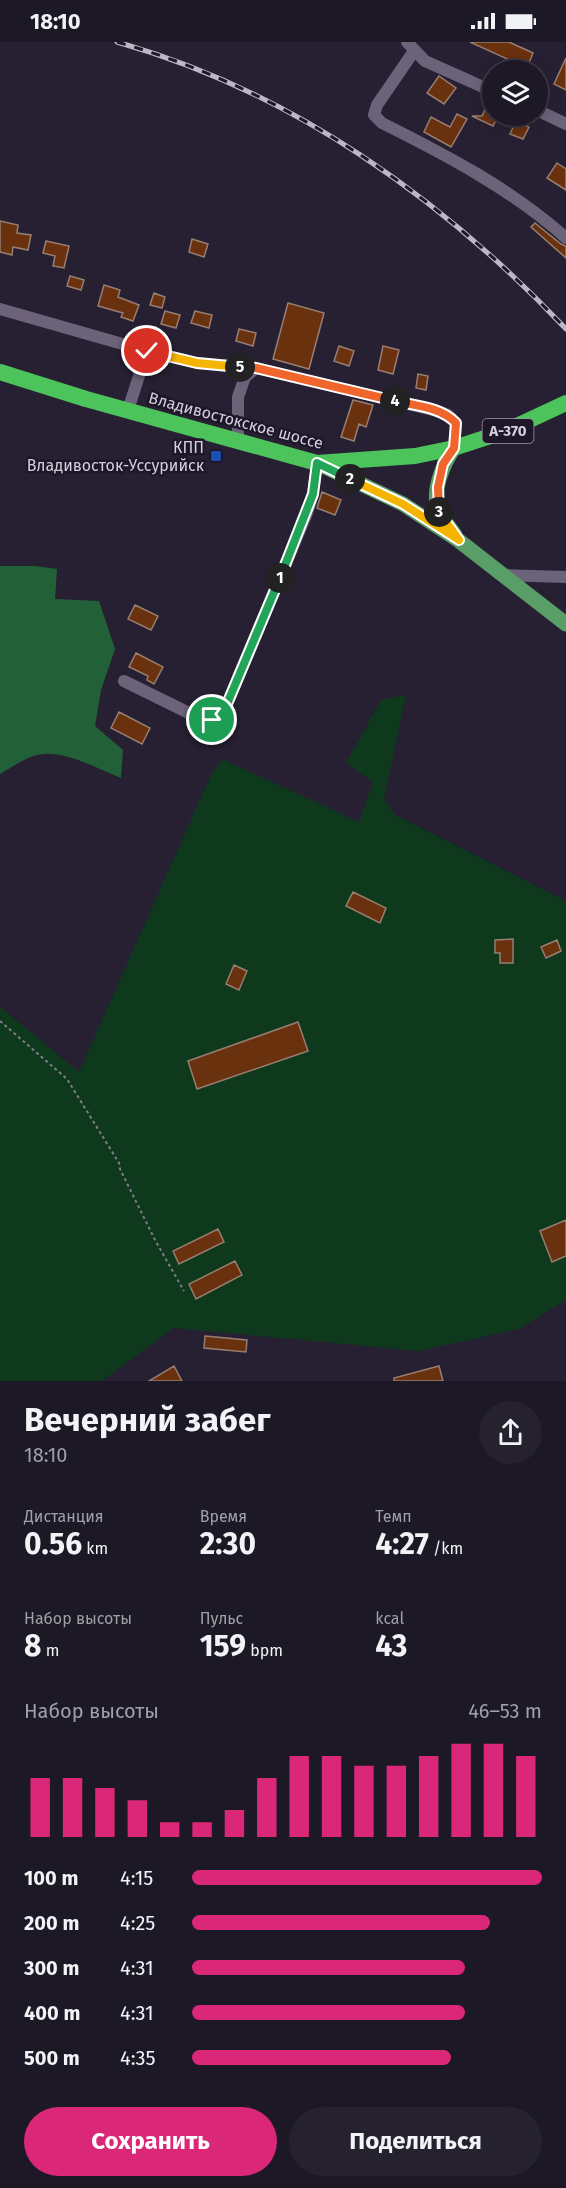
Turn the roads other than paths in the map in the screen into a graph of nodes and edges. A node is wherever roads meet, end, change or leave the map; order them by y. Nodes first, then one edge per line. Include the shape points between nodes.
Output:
1 (411, 46) edge
2 (482, 87) edge
3 (548, 115) edge
4 (566, 124) edge
5 (566, 238) edge
6 (1, 312) edge
7 (147, 351) junction
8 (256, 368) junction
9 (0, 372) edge
10 (563, 405) edge
11 (128, 410) junction
12 (238, 441) junction
13 (454, 448) junction
14 (317, 463) junction
15 (459, 540) junction
16 (503, 575) junction
17 (566, 577) edge
18 (566, 624) edge
19 (124, 681) dead end

1 - 2 street via 425,61
1 - 5 street via 374,115 512,197
3 - 4 street
6 - 7 street
7 - 8 street via 197,363
7 - 11 street
8 - 12 street via 245,377 238,397
8 - 13 street via 448,415 456,423
9 - 11 highway, Владивостокское шоссе / А-370
10 - 13 highway, Владивостокское шоссе / А-370 via 506,431
11 - 12 highway, Владивостокское шоссе / А-370
12 - 14 highway, Владивостокское шоссе / А-370
13 - 14 highway, Владивостокское шоссе / А-370 via 415,456
13 - 15 main road via 443,464 438,510
14 - 15 main road via 403,504
14 - 19 street via 307,513 220,715 212,720 199,718
15 - 16 main road
16 - 17 street
16 - 18 main road

